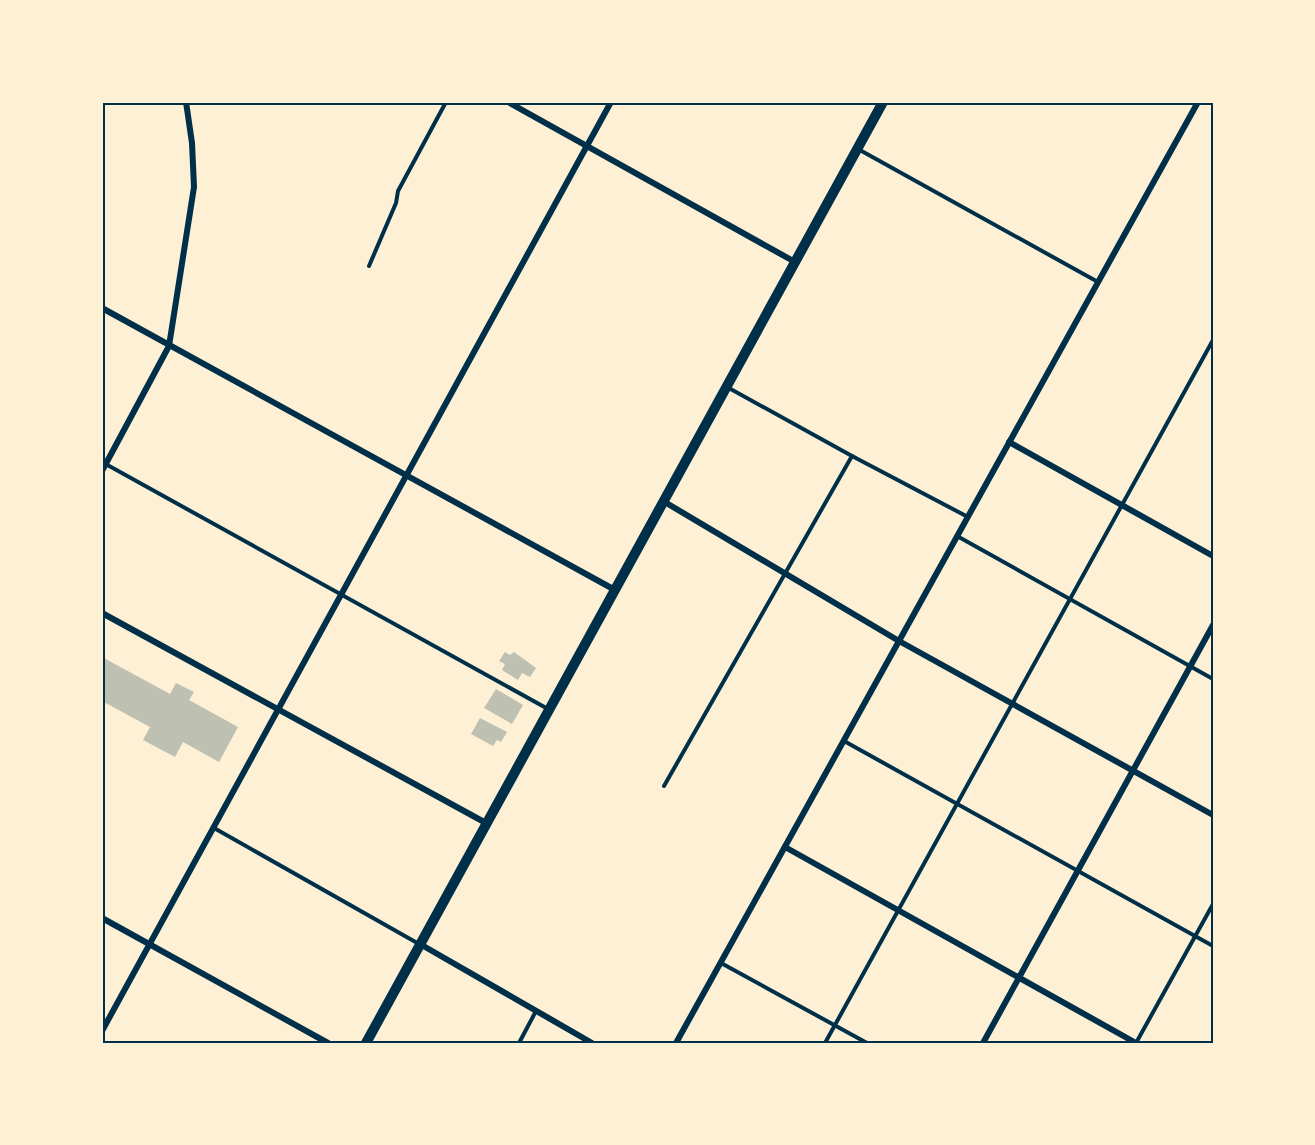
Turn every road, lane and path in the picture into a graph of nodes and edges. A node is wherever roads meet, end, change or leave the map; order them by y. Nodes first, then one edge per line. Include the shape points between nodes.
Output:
1 (186, 102) edge
2 (446, 102) edge
3 (507, 102) edge
4 (611, 102) edge
5 (883, 102) edge
6 (1198, 102) edge
7 (586, 146) junction
8 (857, 149) junction
9 (795, 262) junction
10 (369, 266) dead end
11 (1098, 282) junction
12 (102, 308) edge
13 (1213, 340) edge
14 (169, 346) junction
15 (727, 387) junction
16 (1009, 442) junction
17 (852, 456) junction
18 (104, 463) edge
19 (102, 471) edge
20 (405, 475) junction
21 (663, 501) junction
22 (1122, 505) junction
23 (968, 517) junction
24 (957, 536) junction
25 (1213, 556) edge
26 (784, 573) junction
27 (615, 590) junction
28 (341, 595) junction
29 (1071, 599) junction
30 (102, 613) edge
31 (1213, 625) edge
32 (899, 641) junction
33 (1190, 666) junction
34 (1213, 679) edge
35 (1013, 704) junction
36 (549, 710) junction
37 (277, 711) junction
38 (844, 741) junction
39 (1132, 770) junction
40 (664, 786) dead end
41 (957, 804) junction
42 (1213, 815) edge
43 (486, 823) junction
44 (214, 828) junction
45 (785, 847) junction
46 (1077, 871) junction
47 (1213, 904) edge
48 (898, 910) junction
49 (102, 918) edge
50 (1195, 936) junction
51 (150, 944) junction
52 (420, 944) junction
53 (1213, 946) edge
54 (721, 962) junction
55 (1018, 977) junction
56 (536, 1011) junction
57 (835, 1025) junction
58 (102, 1030) edge
59 (328, 1043) edge
60 (366, 1043) edge
61 (519, 1043) edge
62 (592, 1043) edge
63 (676, 1043) edge
64 (825, 1043) edge
65 (867, 1043) edge
66 (983, 1043) edge
67 (1136, 1043) edge

1 - 14 street via 194,187
2 - 10 lane via 398,191
3 - 7 street
4 - 7 street
5 - 8 street
6 - 11 street
7 - 9 street
7 - 20 street
8 - 9 street
8 - 11 lane
9 - 15 street
11 - 16 street
12 - 14 street
13 - 22 lane
14 - 18 street
14 - 20 street
15 - 17 lane
15 - 21 street
16 - 22 street
16 - 23 street
17 - 23 lane
17 - 26 lane
18 - 19 street
18 - 28 lane
20 - 27 street
20 - 28 street
21 - 26 street
21 - 27 street
22 - 25 street
22 - 29 lane
23 - 24 street
24 - 29 lane
24 - 32 street
26 - 32 street
26 - 40 lane
27 - 36 street
28 - 36 lane
28 - 37 street
29 - 33 lane
29 - 35 lane
30 - 37 street
31 - 33 street
32 - 35 street
32 - 38 street
33 - 34 lane
33 - 39 street
35 - 39 street
35 - 41 lane
36 - 43 street
37 - 43 street
37 - 44 street
38 - 41 lane
38 - 45 street
39 - 42 street
39 - 46 street
41 - 46 lane
41 - 48 lane
43 - 52 street
44 - 51 street
44 - 52 lane
45 - 48 street
45 - 54 street
46 - 50 lane
46 - 55 street
47 - 50 lane
48 - 55 street
48 - 57 lane
49 - 51 street
50 - 53 lane
50 - 67 lane
51 - 58 street
51 - 59 street
52 - 56 street
52 - 60 street
54 - 57 lane
54 - 63 street
55 - 66 street
55 - 67 street
56 - 61 lane
56 - 62 street
57 - 64 lane
57 - 65 lane

